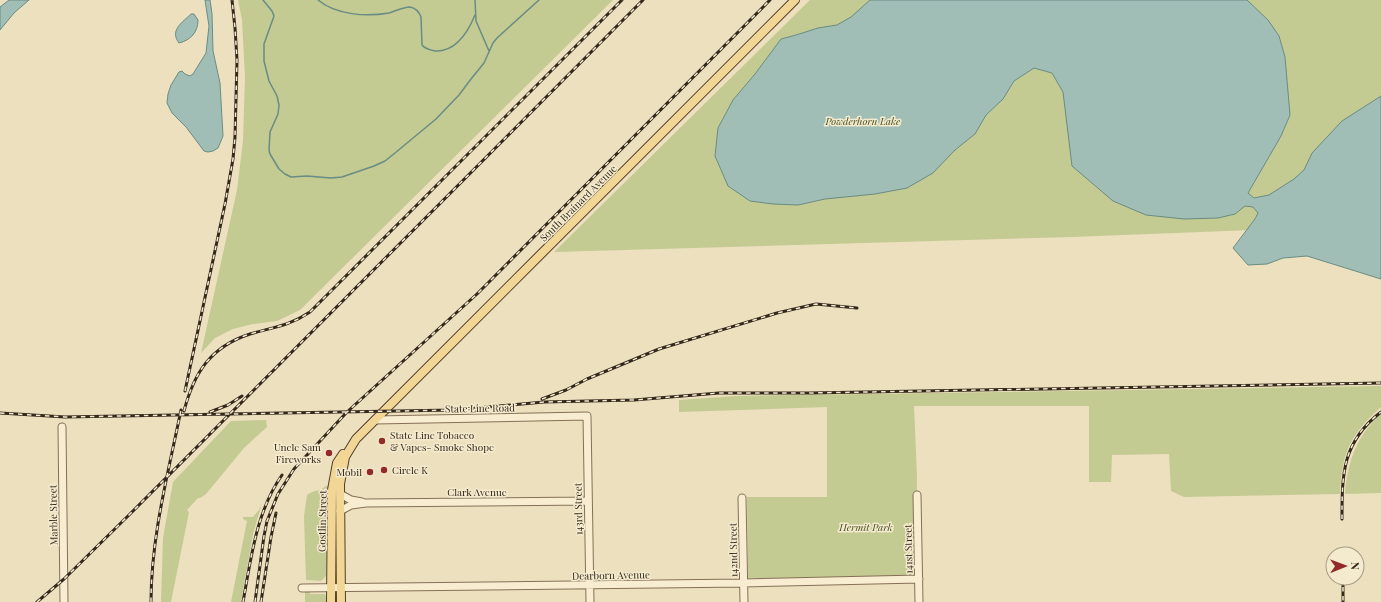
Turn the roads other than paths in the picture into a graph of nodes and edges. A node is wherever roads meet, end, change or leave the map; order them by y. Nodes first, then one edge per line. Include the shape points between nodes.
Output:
1 (795, 0) edge
2 (587, 416) joint
3 (375, 420) junction
4 (62, 427) dead end
5 (351, 446) junction
6 (340, 494) junction
7 (917, 495) dead end
8 (742, 498) dead end
9 (588, 501) junction
10 (366, 503) junction
11 (340, 511) junction
12 (919, 579) junction
13 (743, 583) junction
14 (589, 585) junction
15 (331, 587) junction
16 (341, 587) junction
17 (302, 588) dead end
18 (64, 602) edge
19 (331, 602) edge
20 (341, 602) edge
21 (590, 602) edge
22 (744, 602) edge
23 (919, 602) edge

1 - 3 main road, South Brainard Avenue
2 - 3 street, State Line Road
2 - 9 street, 143rd Street
3 - 5 main road, Gostlin Street
4 - 18 street, Marble Street
5 - 6 main road, Gostlin Street via 343,465
5 - 15 main road, Gostlin Street via 342,455 332,483
6 - 10 street, Clark Avenue via 351,500
6 - 11 main road, Gostlin Street
7 - 12 street, 141st Street
8 - 13 street, 142nd Street
9 - 10 street, Clark Avenue
9 - 14 street, 143rd Street
10 - 11 street, Clark Avenue via 351,505
11 - 16 main road, Gostlin Street
12 - 13 street, Dearborn Avenue
12 - 23 street, 141st Street
13 - 14 street, Dearborn Avenue
13 - 22 street, 142nd Street
14 - 16 street, Dearborn Avenue
14 - 21 street, 143rd Street
15 - 16 street, Dearborn Avenue
15 - 17 street, Dearborn Avenue
15 - 19 main road, Gostlin Street
16 - 20 main road, Gostlin Street

